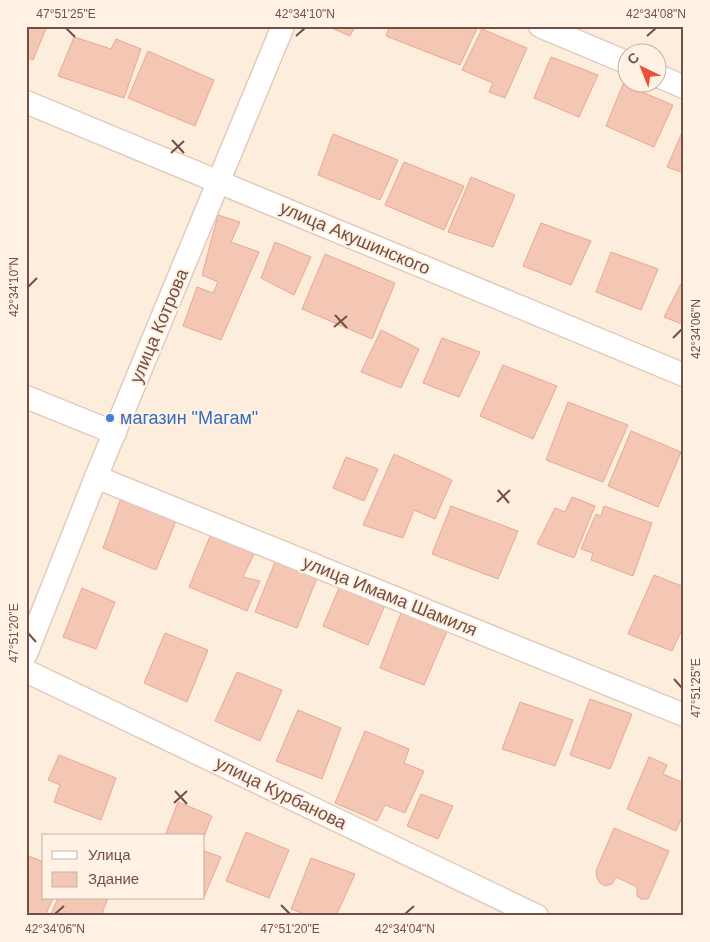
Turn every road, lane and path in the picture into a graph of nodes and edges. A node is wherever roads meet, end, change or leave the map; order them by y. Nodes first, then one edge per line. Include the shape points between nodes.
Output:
1 (283, 26) edge
2 (540, 26) edge
3 (618, 59) edge
4 (668, 80) edge
5 (684, 87) edge
6 (26, 102) edge
7 (219, 181) junction
8 (684, 375) edge
9 (26, 397) edge
10 (115, 433) junction
11 (96, 477) junction
12 (26, 654) edge
13 (26, 671) edge
14 (684, 715) edge
15 (537, 916) edge

1 - 7 street, улица Котрова
2 - 3 street
4 - 5 street
6 - 7 street, улица Акушинского
7 - 8 street, улица Акушинского
7 - 10 street, улица Котрова
9 - 10 street
10 - 11 street, улица Котрова
11 - 12 street, улица Котрова
11 - 14 street, улица Имама Шамиля
13 - 15 street, улица Курбанова

